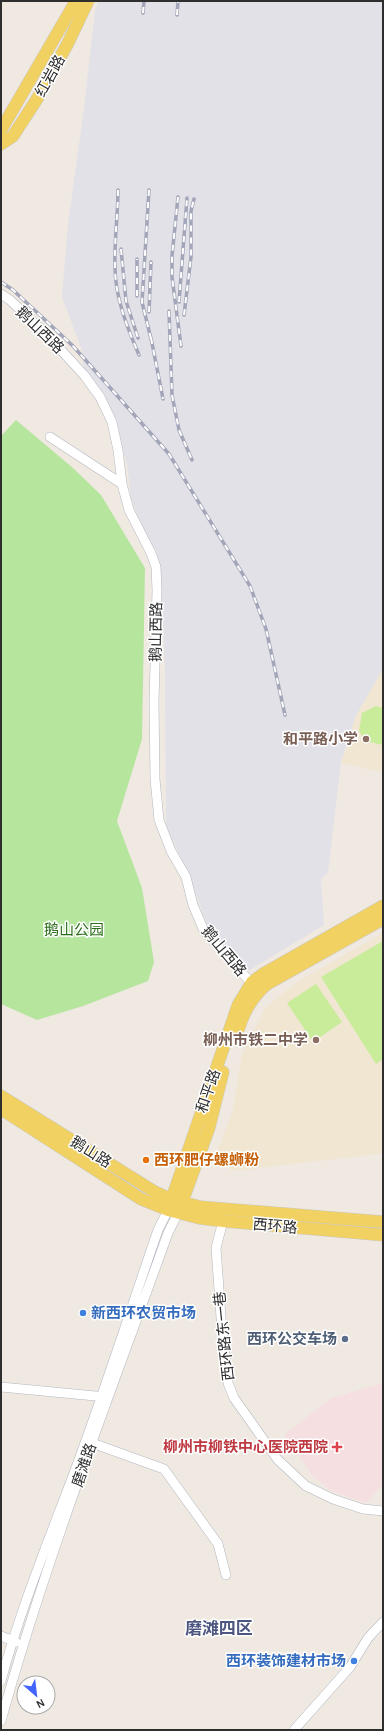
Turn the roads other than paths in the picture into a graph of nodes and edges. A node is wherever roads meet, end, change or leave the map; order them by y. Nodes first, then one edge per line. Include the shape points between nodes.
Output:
1 (76, 1) edge
2 (88, 1) edge
3 (1, 130) edge
4 (1, 144) edge
5 (1, 294) edge
6 (50, 437) dead end
7 (122, 484) junction
8 (383, 906) edge
9 (383, 919) edge
10 (255, 987) junction
11 (1, 1096) edge
12 (1, 1109) edge
13 (176, 1206) junction
14 (223, 1221) junction
15 (383, 1222) edge
16 (383, 1235) edge
17 (1, 1387) edge
18 (105, 1397) junction
19 (92, 1443) junction
20 (383, 1511) edge
21 (226, 1575) dead end
22 (383, 1622) edge
23 (1, 1636) edge
24 (12, 1641) junction
25 (22, 1645) junction
26 (1, 1681) edge
27 (1, 1720) edge
28 (294, 1730) edge

1 - 3 main road
2 - 4 main road, 红岩路 via 37,99 13,136
5 - 7 street, 鹅山西路 via 48,336 84,375 100,397 112,422
6 - 7 street
7 - 10 street, 鹅山西路 via 129,510 156,567 154,702 155,779 159,820 186,877 193,905 204,931
8 - 10 main road, 和平路 via 276,966
9 - 10 main road, 和平路 via 267,984
10 - 13 main road, 和平路 via 220,1082 209,1128
11 - 13 main road, 鹅山路
12 - 13 main road, 鹅山路 via 141,1198
13 - 14 main road, 西环路 via 199,1218
13 - 15 main road, 西环路
13 - 18 street, 磨滩路
14 - 16 main road, 西环路
14 - 20 street, 西环路东一巷 via 216,1248 222,1338 228,1383 234,1398 278,1460 306,1486 363,1509
17 - 18 street
18 - 19 street, 磨滩路
18 - 24 street, 磨滩路
19 - 21 street via 164,1469 218,1544
19 - 25 street, 磨滩路
22 - 28 street via 368,1638 350,1667
23 - 24 street
24 - 25 street
24 - 26 street, 磨滩路
25 - 27 street, 磨滩路

